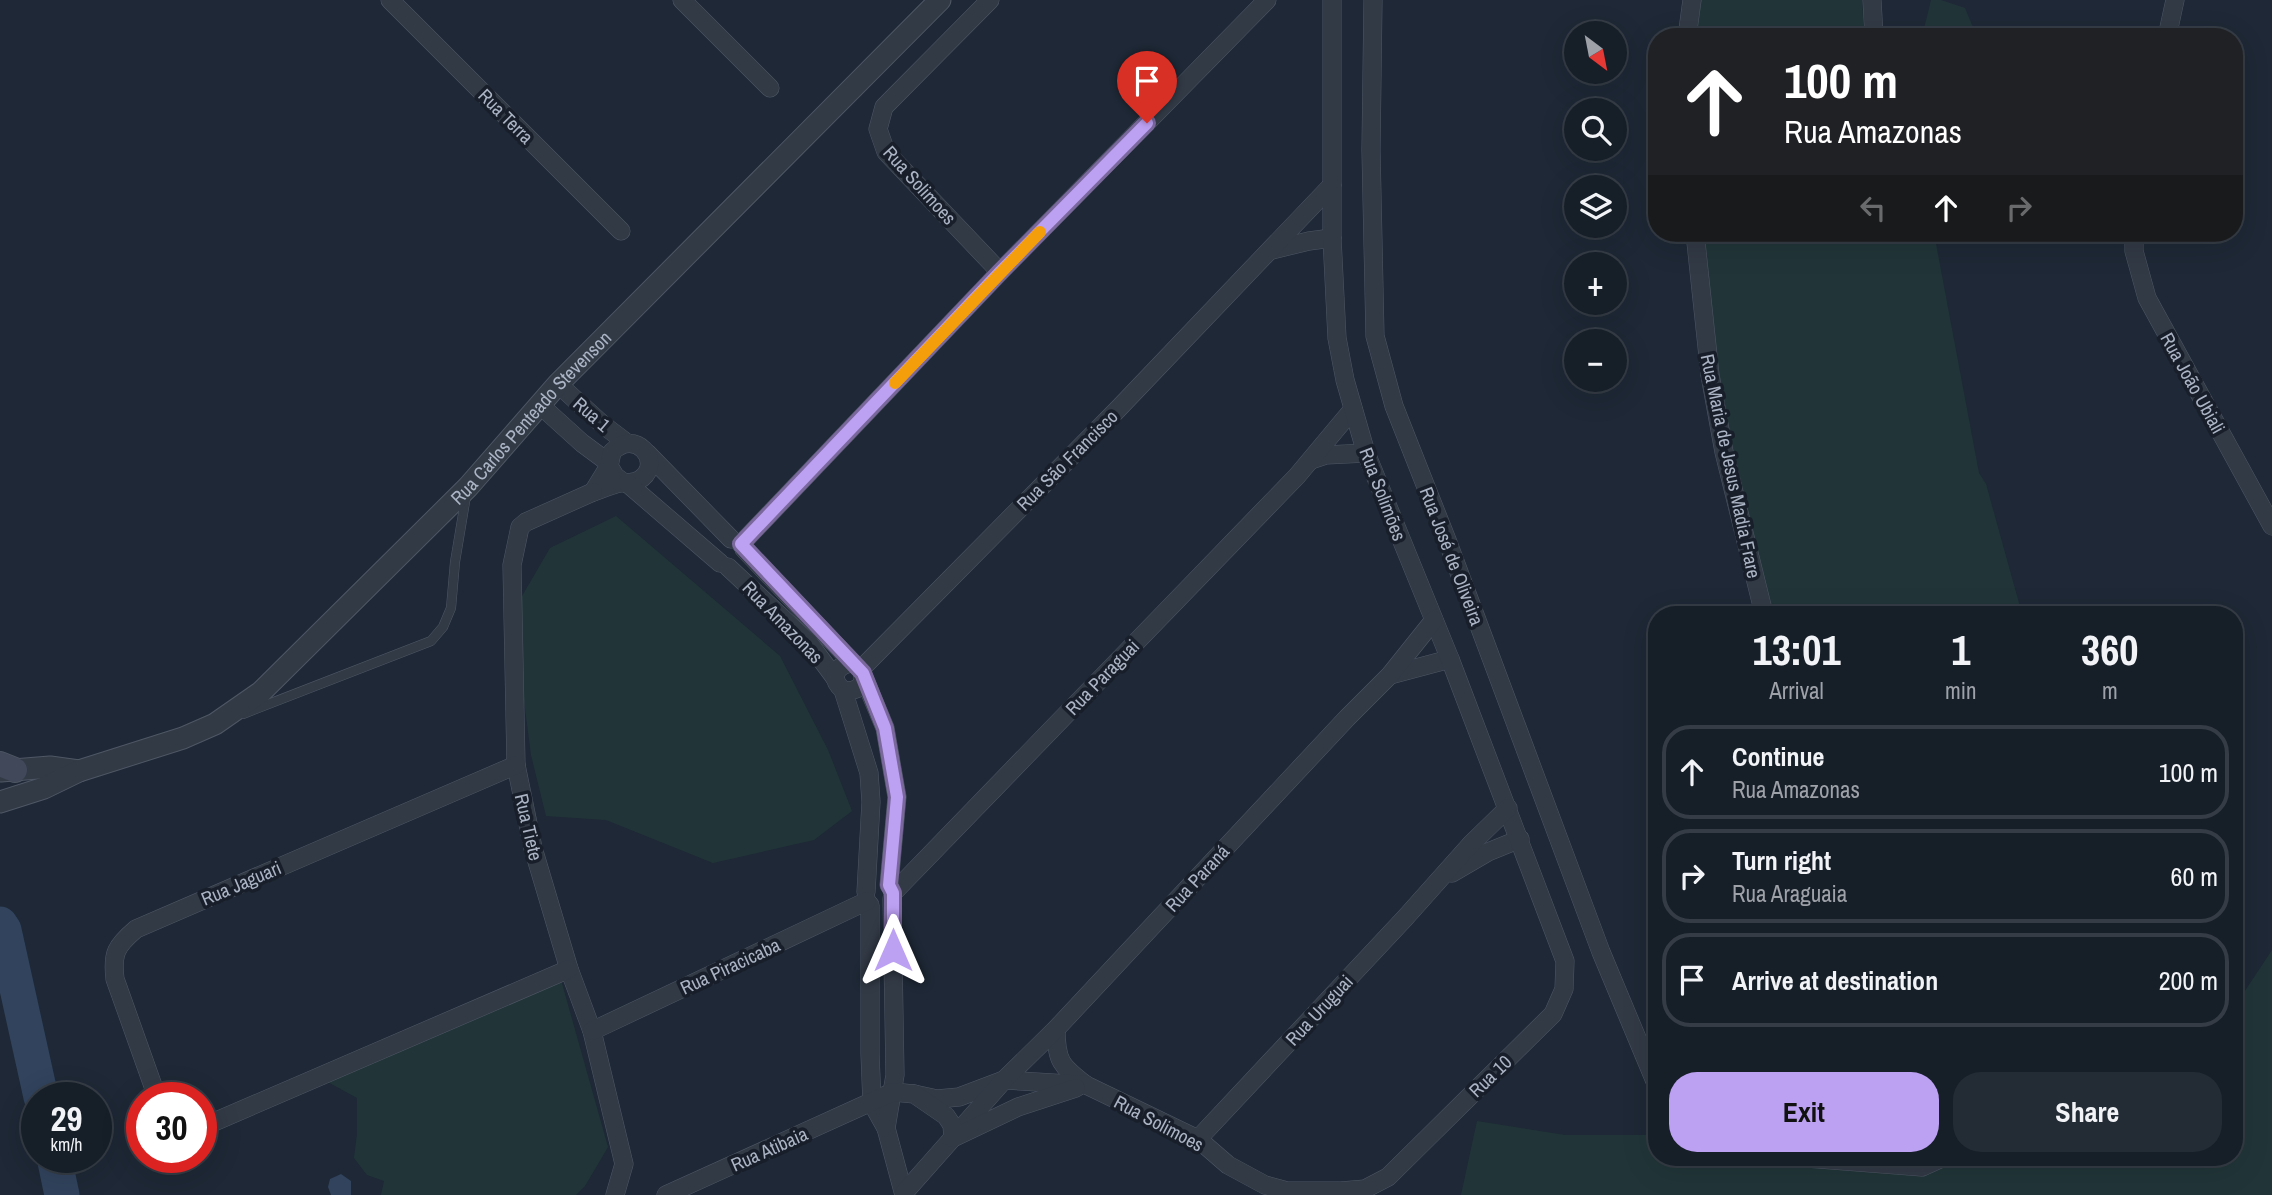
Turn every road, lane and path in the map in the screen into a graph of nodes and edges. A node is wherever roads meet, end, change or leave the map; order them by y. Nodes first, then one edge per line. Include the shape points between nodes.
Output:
1 (390, 0) edge
2 (682, 0) edge
3 (940, 0) edge
4 (990, 0) edge
5 (1267, 0) edge
6 (1332, 0) edge
7 (1373, 0) edge
8 (1692, 0) edge
9 (1872, 0) edge
10 (2175, 0) edge
11 (1688, 28) edge
12 (1874, 28) edge
13 (2168, 28) edge
14 (770, 88) dead end
15 (1332, 185) junction
16 (621, 231) dead end
17 (1332, 238) junction
18 (1696, 242) edge
19 (2135, 242) edge
20 (1272, 250) junction
21 (1000, 272) junction
22 (558, 384) junction
23 (540, 405) junction
24 (1353, 409) junction
25 (627, 443) junction
26 (647, 453) junction
27 (1366, 453) junction
28 (1311, 460) junction
29 (609, 465) junction
30 (625, 483) junction
31 (468, 487) junction
32 (593, 492) junction
33 (2272, 526) edge
34 (739, 544) junction
35 (724, 565) junction
36 (1761, 606) edge
37 (1434, 620) junction
38 (1450, 659) junction
39 (860, 670) junction
40 (1391, 675) junction
41 (839, 684) junction
42 (215, 724) junction
43 (516, 765) junction
44 (5, 768) edge
45 (79, 771) junction
46 (0, 802) edge
47 (1508, 808) junction
48 (1520, 839) junction
49 (1440, 880) junction
50 (892, 892) junction
51 (868, 899) junction
52 (1565, 961) joint
53 (569, 969) junction
54 (1056, 1029) junction
55 (592, 1031) junction
56 (1648, 1064) edge
57 (1004, 1080) junction
58 (152, 1082) edge
59 (1086, 1085) junction
60 (893, 1091) junction
61 (914, 1094) junction
62 (872, 1102) junction
63 (217, 1121) edge
64 (886, 1128) junction
65 (953, 1138) junction
66 (1198, 1139) junction
67 (1388, 1177) joint
68 (904, 1194) edge
69 (615, 1195) edge
70 (666, 1195) edge

1 - 16 street, Rua Terra
2 - 14 street
3 - 22 street, Rua Carlos Penteado Stevenson
4 - 21 street, Rua Solimoes via 884,107 878,129 886,152
5 - 21 street
6 - 15 street, Rua Solimões
7 - 56 street, Rua José de Oliveira via 1375,336 1394,406
8 - 11 street
9 - 12 street
10 - 13 street
15 - 17 street, Rua Solimões
15 - 20 street, Rua São Francisco
17 - 20 street
17 - 24 street, Rua Solimões via 1337,338
18 - 36 street, Rua Maria de Jesus Madia Frare via 1724,452
19 - 33 street, Rua João Ubiali via 2147,298
20 - 39 street, Rua São Francisco
21 - 34 street
22 - 23 street, Rua Carlos Penteado Stevenson
22 - 25 street, Rua 1
23 - 29 street, Rua 1
23 - 31 street, Rua Carlos Penteado Stevenson
24 - 27 street, Rua Solimões
24 - 28 street, Rua Paraguai
25 - 26 street
25 - 29 street via 612,452
26 - 30 street via 648,471 639,481
26 - 34 street, Rua Amazonas
27 - 28 street
27 - 37 street, Rua Solimões
28 - 50 street, Rua Paraguai
29 - 30 street
29 - 32 street
30 - 32 street, Rua Tiete
30 - 35 street, Rua Amazonas
31 - 42 street, Rua Carlos Penteado Stevenson via 261,692
31 - 42 lane via 451,608 431,641
32 - 43 street, Rua Tiete via 520,527 512,565
34 - 35 street via 744,558
34 - 39 street, Rua Amazonas
35 - 41 street, Rua Amazonas via 809,643
37 - 38 street, Rua Solimões
37 - 40 street, Rua Paraná
38 - 40 street, Rua Paraná
38 - 47 street, Rua Solimões
39 - 41 street, Rua São Francisco via 863,682 857,690 847,691
39 - 50 street, Rua Amazonas via 885,728 897,797
40 - 54 street, Rua Paraná
41 - 51 street, Rua Amazonas via 869,773
42 - 45 street, Rua Carlos Penteado Stevenson
43 - 53 street, Rua Tiete via 533,848
43 - 58 street, Rua Jaguari via 136,929 121,942 113,964 116,979
44 - 45 street, Rua Carlos Penteado Stevenson
45 - 46 street, Rua Carlos Penteado Stevenson
47 - 48 street, Rua Solimões
47 - 49 street, Rua Uruguai
48 - 49 street, Rua Uruguai
48 - 52 street, Rua Solimões
49 - 66 street, Rua Uruguai
50 - 51 street via 883,881 874,882
50 - 60 street, Rua Amazonas
51 - 55 street, Rua Piracicaba
51 - 62 street, Rua Amazonas
52 - 67 street, Rua 10 via 1564,989 1553,1014
53 - 55 street, Rua Tiete
53 - 63 street
54 - 57 street, Rua Paraná
54 - 59 street via 1056,1049 1064,1068
55 - 69 street, Rua Tiete via 624,1164
57 - 59 street, Rua Solimoes
57 - 61 street, Rua Paraná via 959,1097
57 - 65 street, Rua Paraná
59 - 65 street via 1018,1107
59 - 66 street, Rua Solimoes
60 - 61 street, Rua Paraná
60 - 62 street, Rua Atibaia
60 - 64 street, Rua Amazonas
61 - 65 street via 946,1116
62 - 64 street, Rua Amazonas
62 - 70 street, Rua Atibaia
64 - 68 street, Rua Amazonas
65 - 68 street, Rua Paraná
66 - 67 street, Rua Solimoes via 1228,1165 1287,1191 1365,1189

